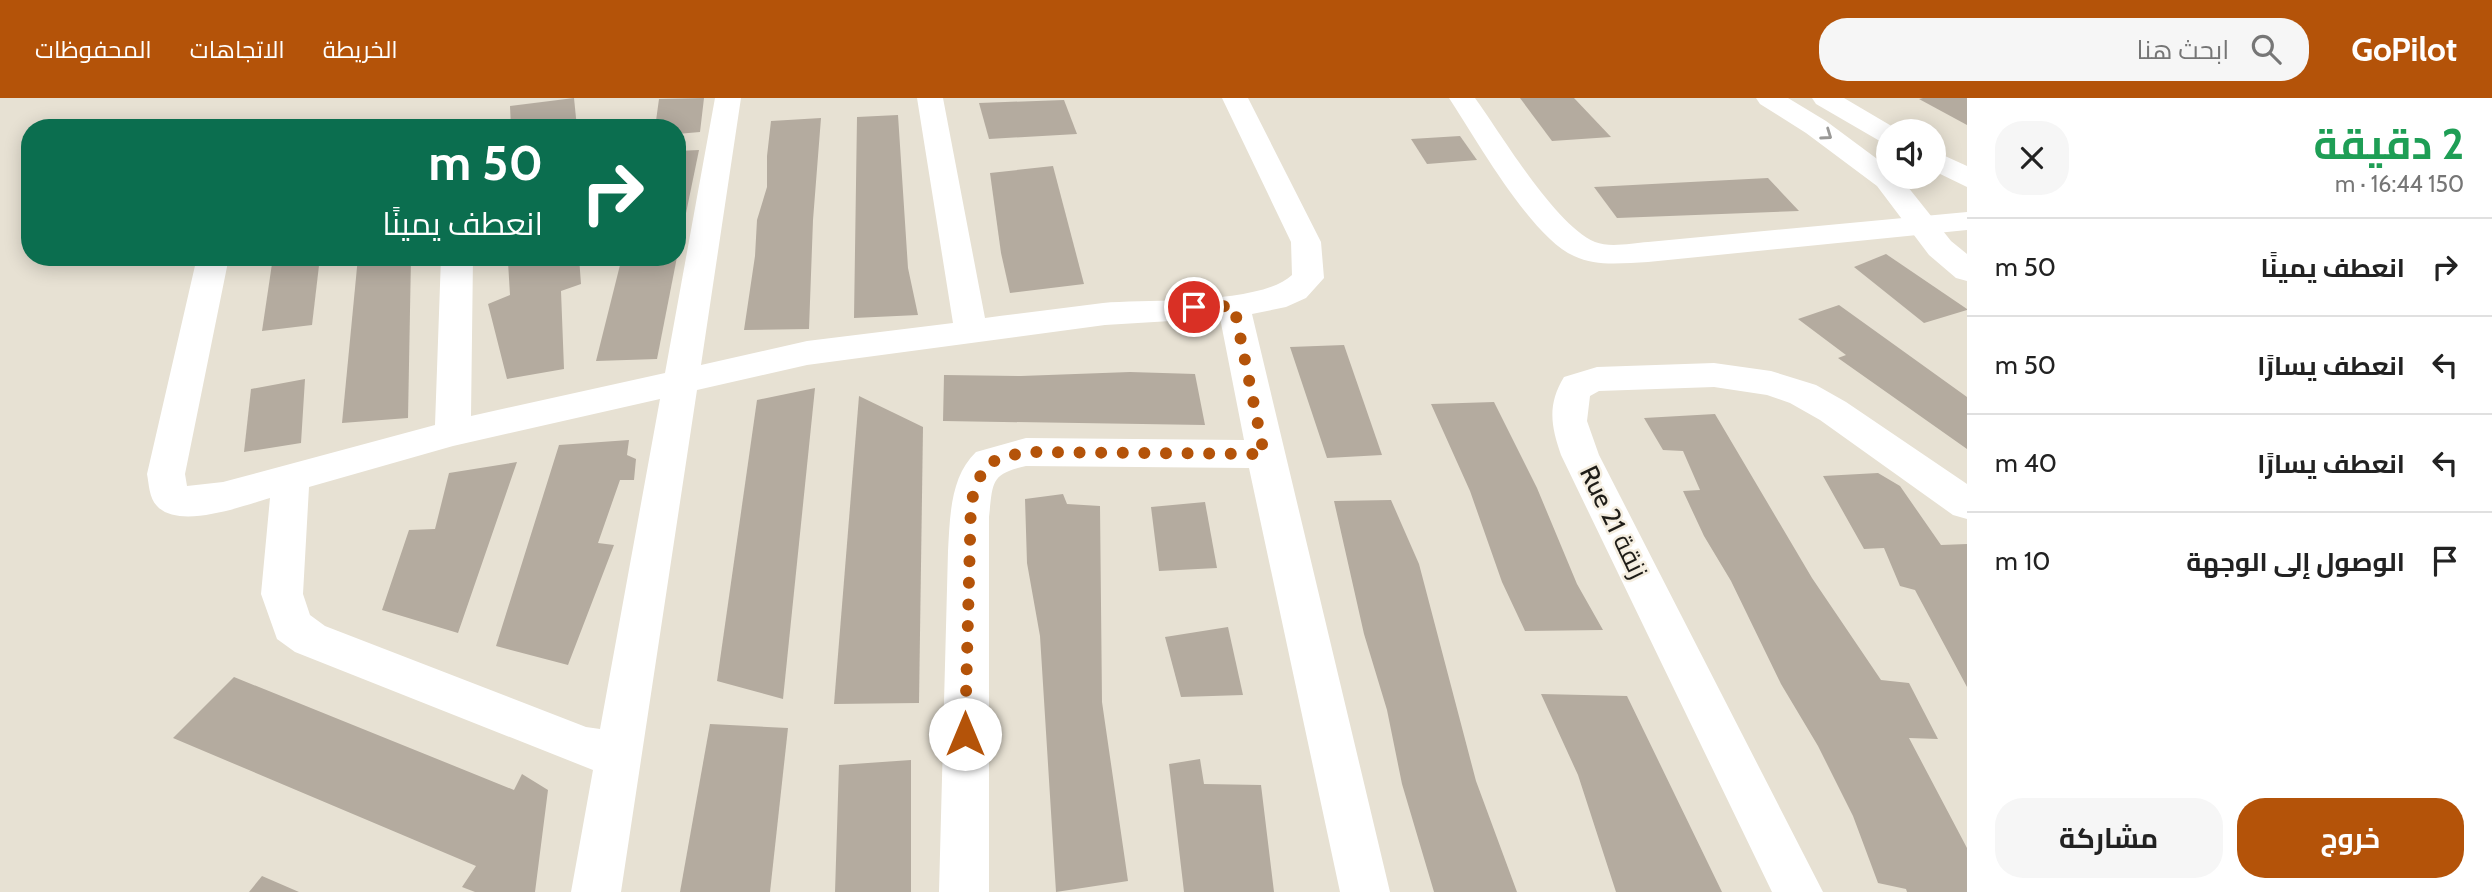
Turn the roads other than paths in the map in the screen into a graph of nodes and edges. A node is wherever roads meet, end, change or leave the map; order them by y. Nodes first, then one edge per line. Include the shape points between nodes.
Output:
1 (729, 98) edge
2 (930, 98) edge
3 (1235, 98) edge
4 (1462, 98) edge
5 (1769, 98) edge
6 (1825, 98) edge
7 (1876, 127) edge
8 (1946, 167) edge
9 (1967, 178) edge
10 (1967, 220) edge
11 (1922, 225) junction
12 (211, 266) edge
13 (457, 266) edge
14 (1967, 271) edge
15 (1234, 306) junction
16 (971, 332) junction
17 (682, 381) junction
18 (453, 433) junction
19 (1264, 454) junction
20 (291, 478) junction
21 (1967, 503) edge
22 (620, 753) junction
23 (596, 892) edge
24 (964, 892) edge
25 (1365, 892) edge
26 (1798, 892) edge

1 - 17 street
2 - 16 street
3 - 15 street via 1306,242 1308,278 1295,291 1274,299
4 - 11 street via 1547,219 1582,248 1605,254 1648,252
5 -> 11 street via 1887,180
6 - 7 street
8 - 9 street
10 - 11 street
11 - 14 street
12 - 20 street via 166,474 170,495 180,502 202,502
13 - 18 street
15 - 16 street via 1105,314
15 - 19 street
16 - 17 street via 807,353
17 - 18 street
17 - 22 street
18 - 20 street
19 - 24 street via 1026,452 999,458 982,470 971,502 968,551
19 - 25 street
20 - 22 street via 282,594 292,626 310,639 586,748
21 - 26 street, Rue 21 زنقة via 1833,411 1771,383 1714,374 1597,379 1576,386 1568,402 1568,421 1580,455
22 - 23 street

